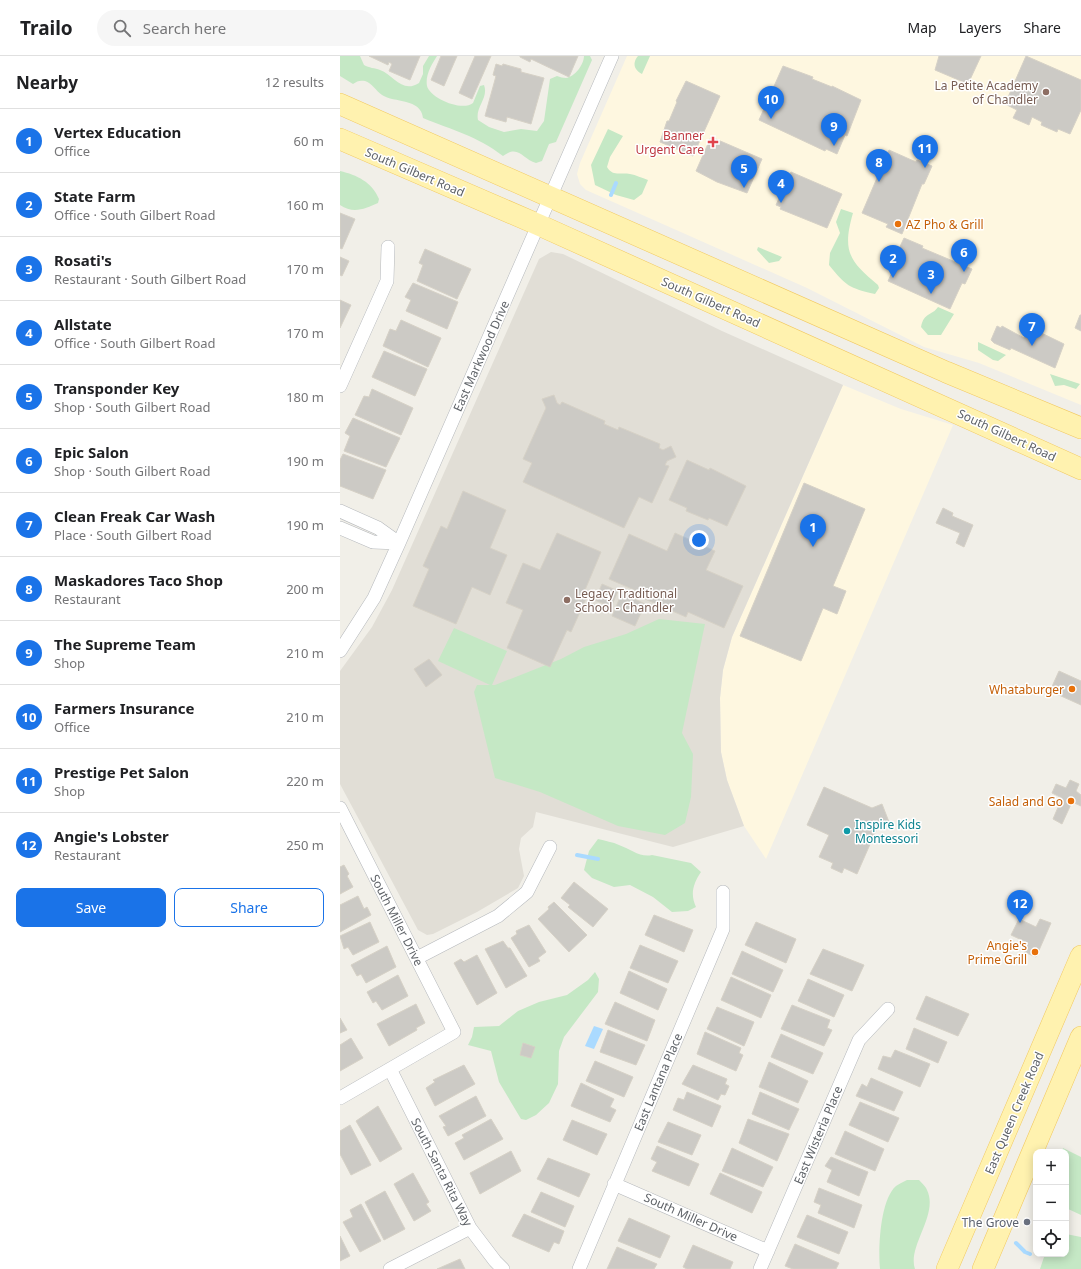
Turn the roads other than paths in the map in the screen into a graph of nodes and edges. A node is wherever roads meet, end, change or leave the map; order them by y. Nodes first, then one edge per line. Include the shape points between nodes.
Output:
1 (612, 56) edge
2 (340, 104) edge
3 (340, 140) edge
4 (550, 198) junction
5 (539, 225) junction
6 (388, 247) dead end
7 (340, 386) edge
8 (1081, 428) edge
9 (1081, 469) edge
10 (340, 511) edge
11 (340, 528) edge
12 (399, 543) junction
13 (340, 651) edge
14 (340, 808) edge
15 (550, 847) dead end
16 (722, 892) dead end
17 (1081, 956) edge
18 (417, 958) junction
19 (888, 1009) dead end
20 (1081, 1037) edge
21 (390, 1069) junction
22 (340, 1098) edge
23 (614, 1184) junction
24 (470, 1228) junction
25 (768, 1251) junction
26 (390, 1269) edge
27 (503, 1269) edge
28 (579, 1269) edge
29 (760, 1269) edge
30 (947, 1269) edge
31 (983, 1269) edge

1 - 4 street, East Markwood Drive
2 - 4 main road
3 - 5 main road, South Gilbert Road
4 - 5 street, East Markwood Drive
4 - 8 main road via 946,372
5 - 9 main road, South Gilbert Road
5 - 12 street, East Markwood Drive
6 - 7 street via 387,281
10 - 12 street via 378,528
11 - 12 street via 373,542
12 - 13 street, East Markwood Drive via 374,598
14 - 18 street, South Miller Drive
15 - 18 street via 527,892 498,916
16 - 23 street, East Lantana Place via 723,928
17 - 30 main road, East Queen Creek Road
18 - 21 street, South Miller Drive via 454,1032
19 - 25 street, East Wisteria Place via 858,1040
20 - 31 main road
21 - 22 street
21 - 24 street, South Santa Rita Way
23 - 25 street, South Miller Drive
23 - 28 street, East Lantana Place
24 - 26 street
24 - 27 street, South Santa Rita Way
25 - 29 street, East Wisteria Place

